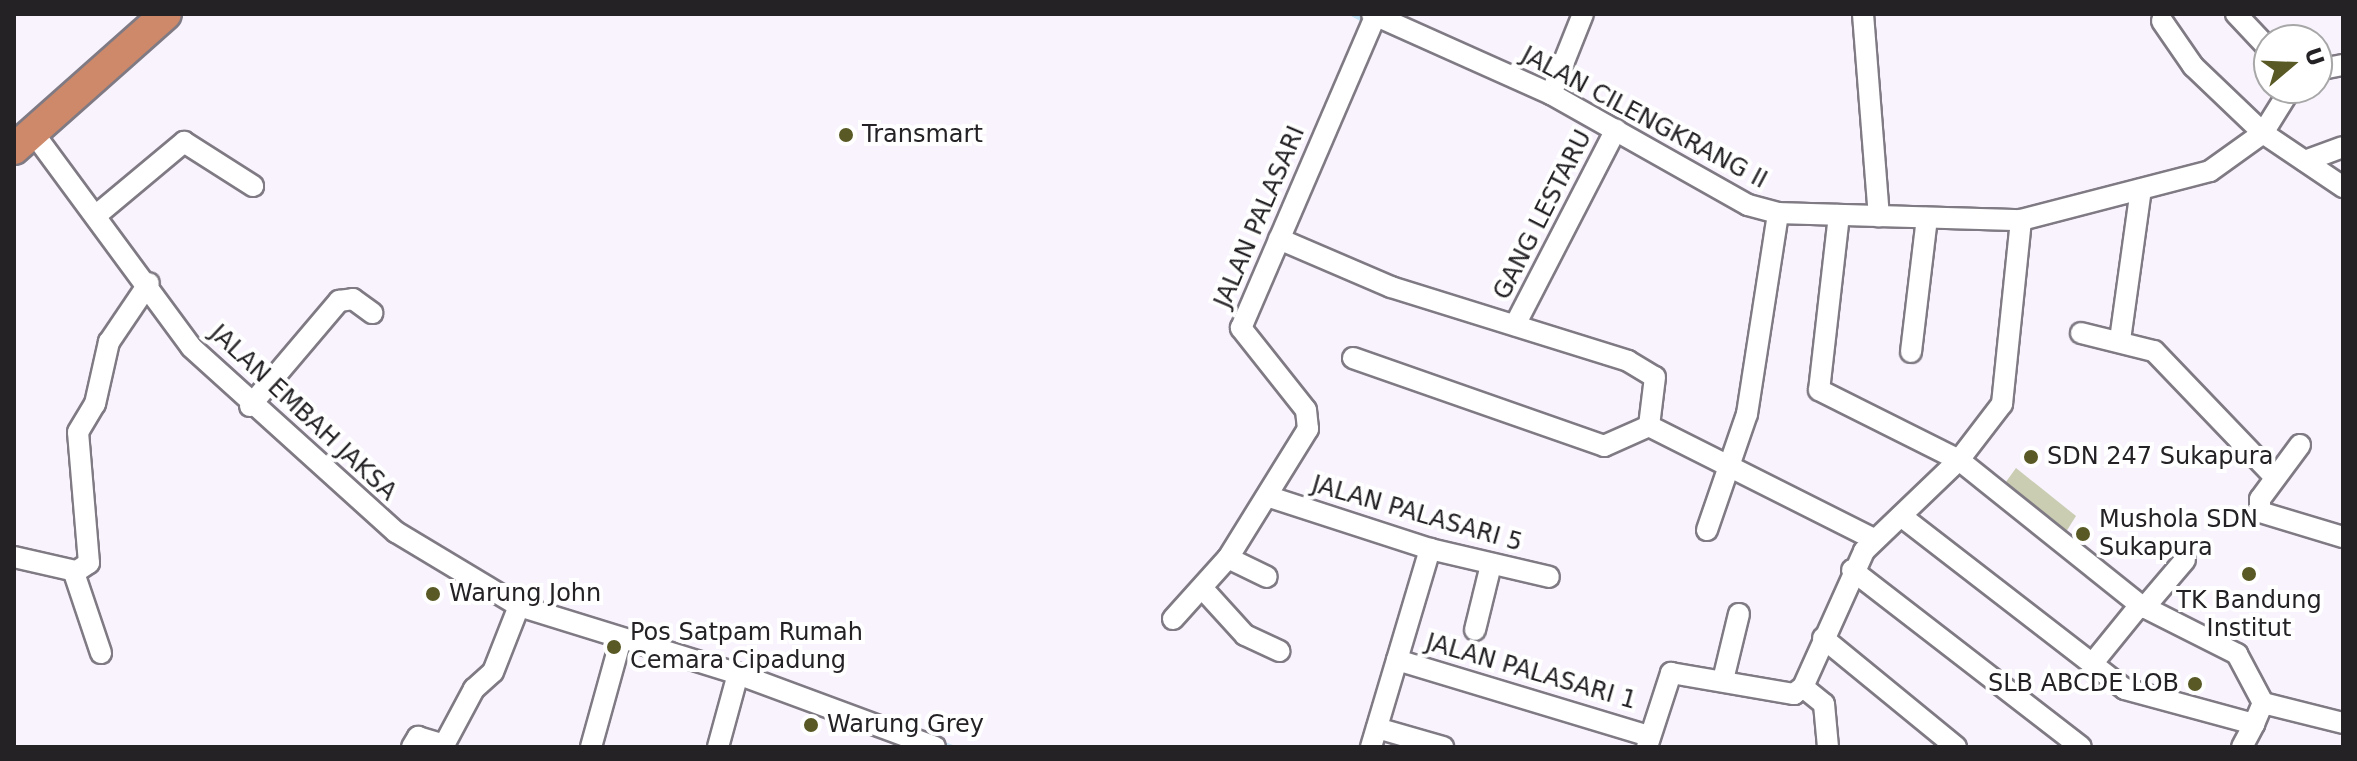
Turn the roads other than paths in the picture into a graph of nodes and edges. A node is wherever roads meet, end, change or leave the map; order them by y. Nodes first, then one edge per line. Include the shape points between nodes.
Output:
1 (166, 14) edge
2 (1583, 14) edge
3 (1863, 14) edge
4 (2236, 14) edge
5 (1374, 15) edge
6 (2162, 21) dead end
7 (2253, 32) edge
8 (1551, 94) junction
9 (2281, 104) edge
10 (1616, 129) junction
11 (2263, 133) junction
12 (23, 140) edge
13 (2343, 147) edge
14 (2305, 161) junction
15 (253, 186) dead end
16 (2343, 187) edge
17 (2141, 189) junction
18 (99, 213) junction
19 (1778, 213) junction
20 (1839, 215) junction
21 (1879, 216) junction
22 (1927, 218) junction
23 (2021, 220) junction
24 (1279, 239) junction
25 (149, 283) junction
26 (372, 313) dead end
27 (1515, 325) junction
28 (2081, 333) dead end
29 (2120, 340) junction
30 (1911, 352) dead end
31 (1353, 358) dead end
32 (250, 406) junction
33 (1649, 426) junction
34 (2300, 445) dead end
35 (1959, 460) junction
36 (1731, 465) junction
37 (2275, 477) junction
38 (1270, 497) junction
39 (1901, 516) junction
40 (1707, 530) dead end
41 (2343, 537) edge
42 (1874, 539) junction
43 (1430, 549) junction
44 (14, 557) edge
45 (1228, 558) junction
46 (2185, 560) dead end
47 (1491, 565) junction
48 (1852, 570) junction
49 (75, 571) junction
50 (1267, 577) dead end
51 (1549, 577) dead end
52 (1204, 590) junction
53 (519, 606) junction
54 (2142, 606) junction
55 (1739, 614) dead end
56 (1173, 619) dead end
57 (1475, 630) dead end
58 (1823, 638) junction
59 (621, 639) junction
60 (1279, 651) dead end
61 (101, 653) dead end
62 (1397, 660) junction
63 (2092, 664) junction
64 (738, 674) junction
65 (1723, 680) junction
66 (1803, 687) junction
67 (2263, 703) junction
68 (2343, 723) edge
69 (2254, 724) junction
70 (880, 726) junction
71 (1374, 737) edge
72 (1648, 741) edge
73 (412, 747) edge
74 (591, 747) edge
75 (718, 747) edge
76 (873, 747) edge
77 (935, 747) edge
78 (1443, 747) edge
79 (1828, 747) edge
80 (1956, 747) edge
81 (2081, 747) edge
82 (2242, 747) edge

1 - 12 highway
2 - 8 street
3 - 21 street
4 - 7 street
5 - 8 street, JALAN CILENGKRANG II
5 - 24 street, JALAN PALASARI
6 - 11 street via 2184,57
8 - 10 street, JALAN CILENGKRANG II
9 - 11 street, JALAN CILENGKRANG II
10 - 19 street, JALAN CILENGKRANG II via 1748,205
10 - 27 street, GANG LESTARU
11 - 14 street
11 - 17 street, JALAN CILENGKRANG II via 2210,171
12 - 18 street, JALAN EMBAH JAKSA
13 - 14 street
14 - 16 street
15 - 18 street via 179,143
17 - 23 street, JALAN CILENGKRANG II
17 - 29 street
18 - 25 street, JALAN EMBAH JAKSA
19 - 20 street, JALAN CILENGKRANG II
19 - 36 street via 1747,414
20 - 21 street, JALAN CILENGKRANG II
20 - 35 street via 1819,390
21 - 22 street, JALAN CILENGKRANG II
22 - 23 street, JALAN CILENGKRANG II
22 - 30 street
23 - 35 street via 2007,392
24 - 27 street via 1391,287
24 - 38 street, JALAN PALASARI via 1241,331 1309,422
25 - 32 street, JALAN EMBAH JAKSA via 191,347
25 - 49 street via 109,342 95,404 80,422 89,563
26 - 32 street via 353,299 339,301
27 - 33 street via 1654,374
28 - 29 street
29 - 37 street via 2154,351
31 - 33 street via 1604,446
32 - 53 street, JALAN EMBAH JAKSA via 385,524
33 - 36 street
34 - 37 street
35 - 39 street
35 - 54 street
36 - 40 street
36 - 42 street
37 - 41 street via 2260,499 2263,516
38 - 43 street, JALAN PALASARI 5
38 - 45 street, JALAN PALASARI
39 - 42 street
39 - 63 street
42 - 48 street
43 - 47 street, JALAN PALASARI 5
43 - 62 street
44 - 49 street
45 - 50 street
45 - 52 street, JALAN PALASARI
46 - 54 street
47 - 51 street, JALAN PALASARI 5
47 - 57 street
48 - 58 street
48 - 81 street
49 - 61 street
52 - 56 street, JALAN PALASARI
52 - 60 street via 1245,635
53 - 59 street, JALAN EMBAH JAKSA
53 - 73 street via 493,672 474,689 444,745 418,737
54 - 63 street
54 - 67 street via 2237,654
55 - 65 street
58 - 66 street
58 - 80 street
59 - 64 street, JALAN EMBAH JAKSA
59 - 74 street
62 - 71 street
62 - 72 street, JALAN PALASARI 1
63 - 69 street via 2125,689
64 - 70 street, JALAN EMBAH JAKSA
64 - 75 street
65 - 66 street via 1794,694
65 - 72 street via 1667,675
66 - 79 street via 1824,704
67 - 68 street
67 - 69 street
69 - 82 street
70 - 76 street
70 - 77 street, JALAN EMBAH JAKSA
71 - 78 street

